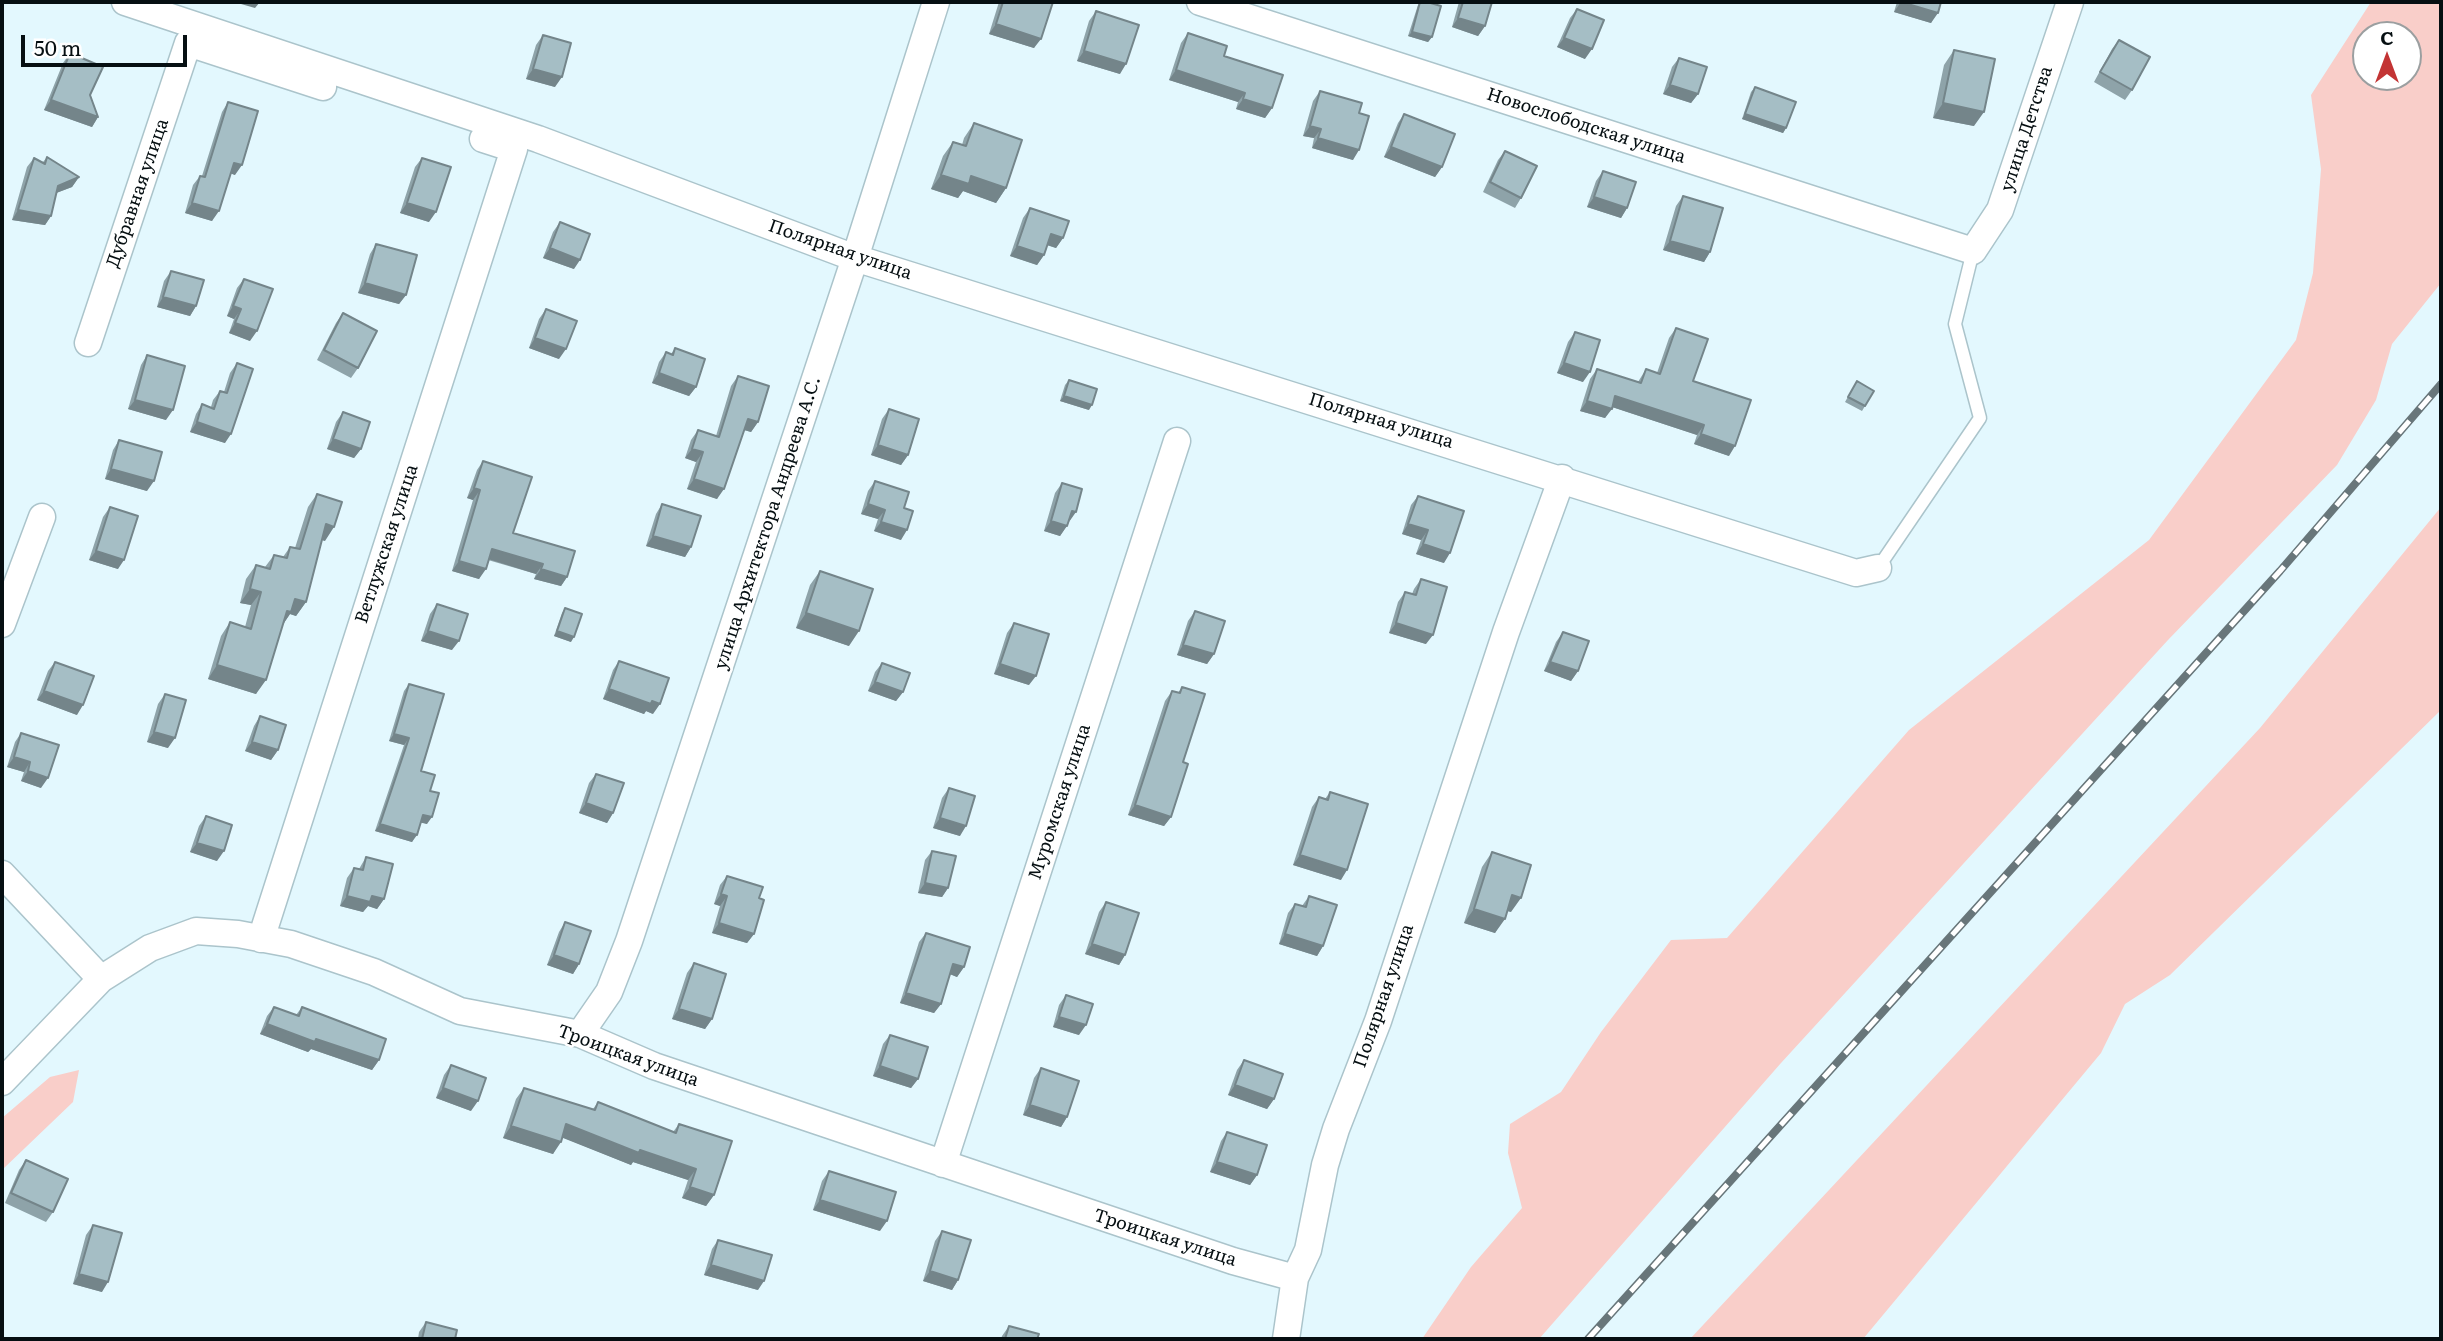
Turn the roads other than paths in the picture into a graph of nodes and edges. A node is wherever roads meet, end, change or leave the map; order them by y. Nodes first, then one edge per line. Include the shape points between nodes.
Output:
1 (125, 2) edge
2 (936, 2) edge
3 (1200, 2) edge
4 (2070, 2) edge
5 (514, 149) joint
6 (1973, 251) junction
7 (855, 258) junction
8 (88, 343) dead end
9 (1177, 441) dead end
10 (1562, 478) junction
11 (42, 517) dead end
12 (1878, 568) joint
13 (2, 624) edge
14 (2, 874) edge
15 (261, 939) junction
16 (101, 979) junction
17 (580, 1034) junction
18 (2, 1082) edge
19 (943, 1164) junction
20 (1295, 1278) junction
21 (1286, 1339) edge

1 - 7 street, Полярная улица via 538,139
2 - 7 street, улица Архитектора Андреева А.С.
3 - 6 street, Новослободская улица
4 - 6 street, улица Детства via 2000,210
5 - 8 street, Дубравная улица via 188,43
5 - 15 street, Ветлужская улица
6 - 12 lane via 1955,324 1980,418
7 - 10 street, Полярная улица
7 - 17 street, улица Архитектора Андреева А.С. via 629,941 609,992
9 - 19 street, Муромская улица
10 - 12 street, Полярная улица via 1856,573
10 - 20 street, Полярная улица via 1506,632 1378,1021 1336,1129 1308,1250
11 - 13 street
14 - 16 street
15 - 16 street, Троицкая улица via 196,931 150,948
15 - 17 street, Троицкая улица via 291,944 374,972 460,1011
16 - 18 street, Троицкая улица
17 - 19 street, Троицкая улица via 654,1066
19 - 20 street, Троицкая улица
20 - 21 street, Полярная улица

